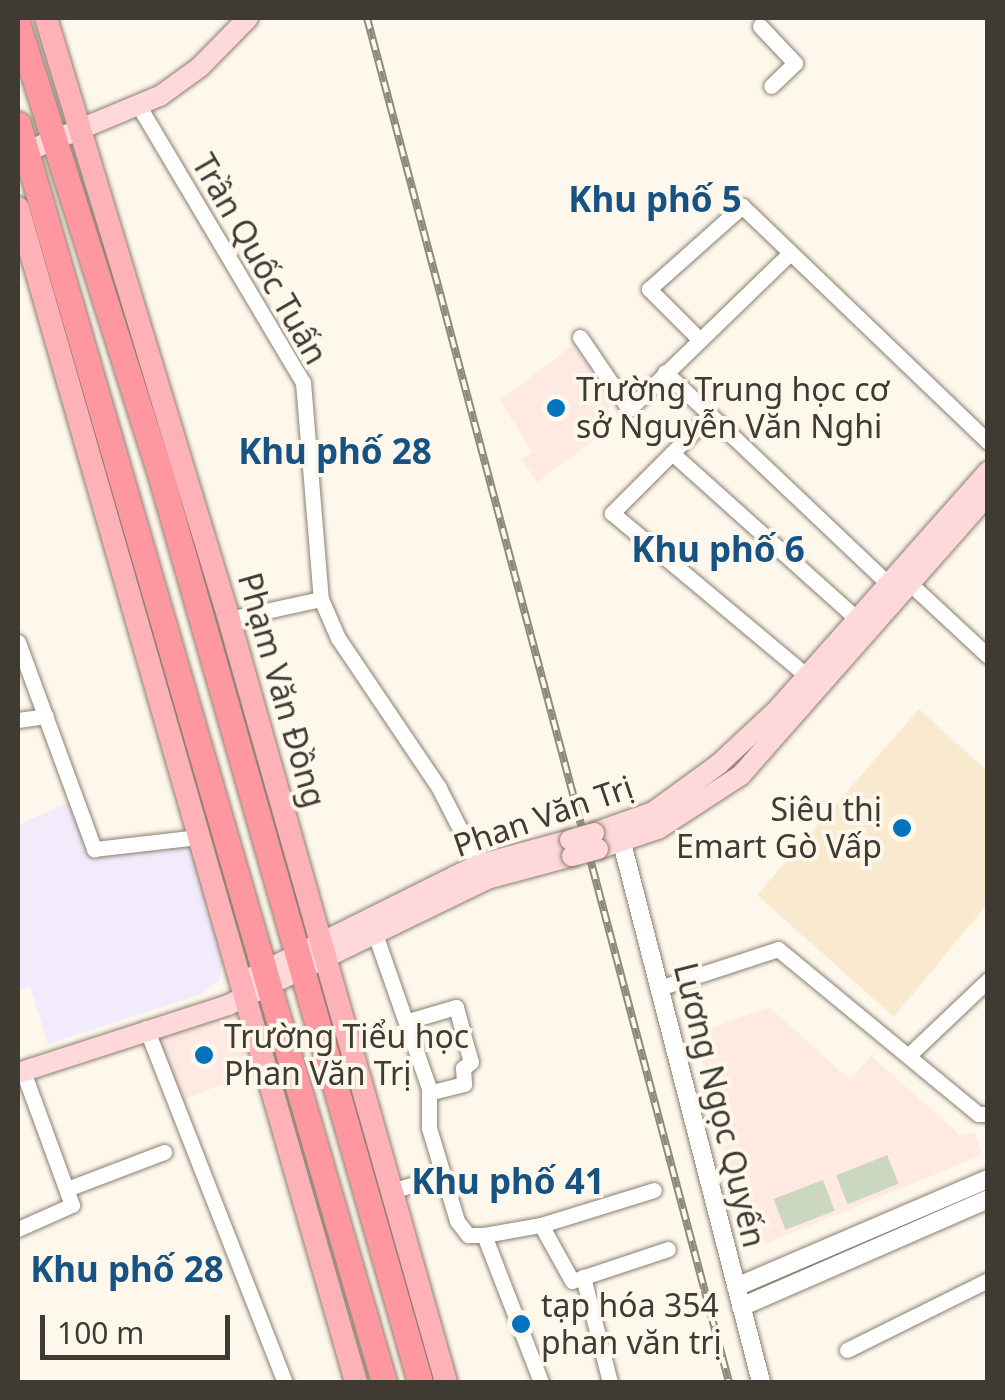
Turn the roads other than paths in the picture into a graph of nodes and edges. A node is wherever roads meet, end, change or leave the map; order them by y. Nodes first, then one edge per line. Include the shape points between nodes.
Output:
1 (46, 18) edge
2 (230, 18) edge
3 (248, 18) edge
4 (18, 26) edge
5 (760, 26) dead end
6 (771, 86) dead end
7 (140, 108) junction
8 (18, 121) edge
9 (80, 122) junction
10 (51, 129) junction
11 (22, 153) edge
12 (18, 208) edge
13 (788, 254) junction
14 (146, 337) junction
15 (580, 338) dead end
16 (699, 338) junction
17 (665, 372) junction
18 (132, 385) junction
19 (710, 415) junction
20 (988, 442) edge
21 (672, 453) junction
22 (988, 472) edge
23 (988, 495) edge
24 (942, 535) junction
25 (898, 579) junction
26 (320, 599) junction
27 (856, 618) junction
28 (229, 619) junction
29 (18, 642) edge
30 (987, 654) edge
31 (813, 681) junction
32 (46, 716) junction
33 (18, 720) edge
34 (200, 740) junction
35 (758, 742) junction
36 (172, 749) junction
37 (196, 837) junction
38 (596, 841) junction
39 (622, 842) junction
40 (483, 872) junction
41 (375, 934) junction
42 (311, 957) junction
43 (268, 978) junction
44 (988, 980) edge
45 (659, 988) junction
46 (244, 990) junction
47 (408, 1022) junction
48 (146, 1028) junction
49 (910, 1054) junction
50 (20, 1072) edge
51 (429, 1094) junction
52 (988, 1114) edge
53 (164, 1152) dead end
54 (368, 1158) junction
55 (443, 1176) junction
56 (988, 1179) edge
57 (67, 1188) junction
58 (654, 1190) dead end
59 (391, 1191) junction
60 (988, 1199) edge
61 (541, 1225) junction
62 (18, 1229) edge
63 (484, 1235) junction
64 (668, 1249) dead end
65 (583, 1277) junction
66 (988, 1280) edge
67 (736, 1287) junction
68 (741, 1307) junction
69 (847, 1350) dead end
70 (284, 1382) edge
71 (356, 1382) edge
72 (384, 1382) edge
73 (420, 1382) edge
74 (446, 1382) edge
75 (541, 1382) edge
76 (610, 1382) edge
77 (761, 1382) edge

1 - 9 main road, Phạm Văn Đồng
2 - 9 main road via 174,72
3 - 7 main road via 200,67
4 - 10 highway, Phạm Văn Đồng
5 - 6 street via 795,64
7 - 9 main road
7 - 26 street, Trần Quốc Tuấn via 304,382
8 - 10 main road
8 - 11 highway
9 - 10 main road
9 - 14 main road, Phạm Văn Đồng
10 - 11 main road
10 - 18 highway, Phạm Văn Đồng
11 - 34 highway
12 - 36 main road
13 - 16 street
13 - 16 street via 742,206 649,289
13 - 20 street
14 - 18 main road
14 - 28 main road, Phạm Văn Đồng
15 - 17 street via 629,408
16 - 17 street
17 - 19 street
18 - 42 highway, Phạm Văn Đồng
19 - 21 street
19 - 25 street
21 - 27 street
21 - 31 street via 612,513
22 - 24 main road, Phan Văn Trị
23 - 24 main road, Phan Văn Trị
24 - 25 main road, Phan Văn Trị
25 - 27 main road, Phan Văn Trị
25 - 30 street
25 - 31 main road, Phan Văn Trị
26 - 28 street
26 - 40 street, Trần Quốc Tuấn via 338,638 439,788
27 - 31 main road, Phan Văn Trị
28 - 42 main road, Phạm Văn Đồng
29 - 32 street
31 - 35 main road, Phan Văn Trị
32 - 33 street
32 - 37 street via 94,848
34 - 36 main road
34 - 43 highway
35 - 38 main road, Phan Văn Trị
35 - 39 main road, Phan Văn Trị via 716,794
36 - 37 main road
37 - 46 main road
38 - 39 main road, Phan Văn Trị
38 - 40 main road, Phan Văn Trị, bridge
39 - 45 street, Lương Ngọc Quyến
40 - 41 main road, Phan Văn Trị
40 - 42 main road, Phan Văn Trị
41 - 42 main road, Phan Văn Trị
41 - 47 street
42 - 43 main road, Phan Văn Trị
42 - 54 highway, Phạm Văn Đồng
43 - 46 main road, Phan Văn Trị
43 - 72 highway
44 - 49 street
45 - 49 street via 778,949
45 - 67 street, Lương Ngọc Quyến
46 - 48 main road, Phan Văn Trị
46 - 71 main road
47 - 51 street
47 - 51 street via 456,1007 464,1034 471,1062 463,1068 464,1084
48 - 50 main road, Phan Văn Trị
48 - 70 street
49 - 52 street via 978,1114
50 - 57 street
51 - 55 street via 428,1128
53 - 57 street
54 - 59 main road, Phạm Văn Đồng
54 - 73 highway, Phạm Văn Đồng
55 - 59 street
55 - 63 street via 457,1221 468,1235
56 - 67 street
57 - 62 street via 72,1205
58 - 61 street
59 - 74 main road, Phạm Văn Đồng
60 - 68 street
61 - 63 street
61 - 65 street via 572,1281
63 - 75 street
64 - 65 street
65 - 76 street
66 - 69 street
67 - 68 street, Lương Ngọc Quyến
68 - 77 street, Lương Ngọc Quyến

